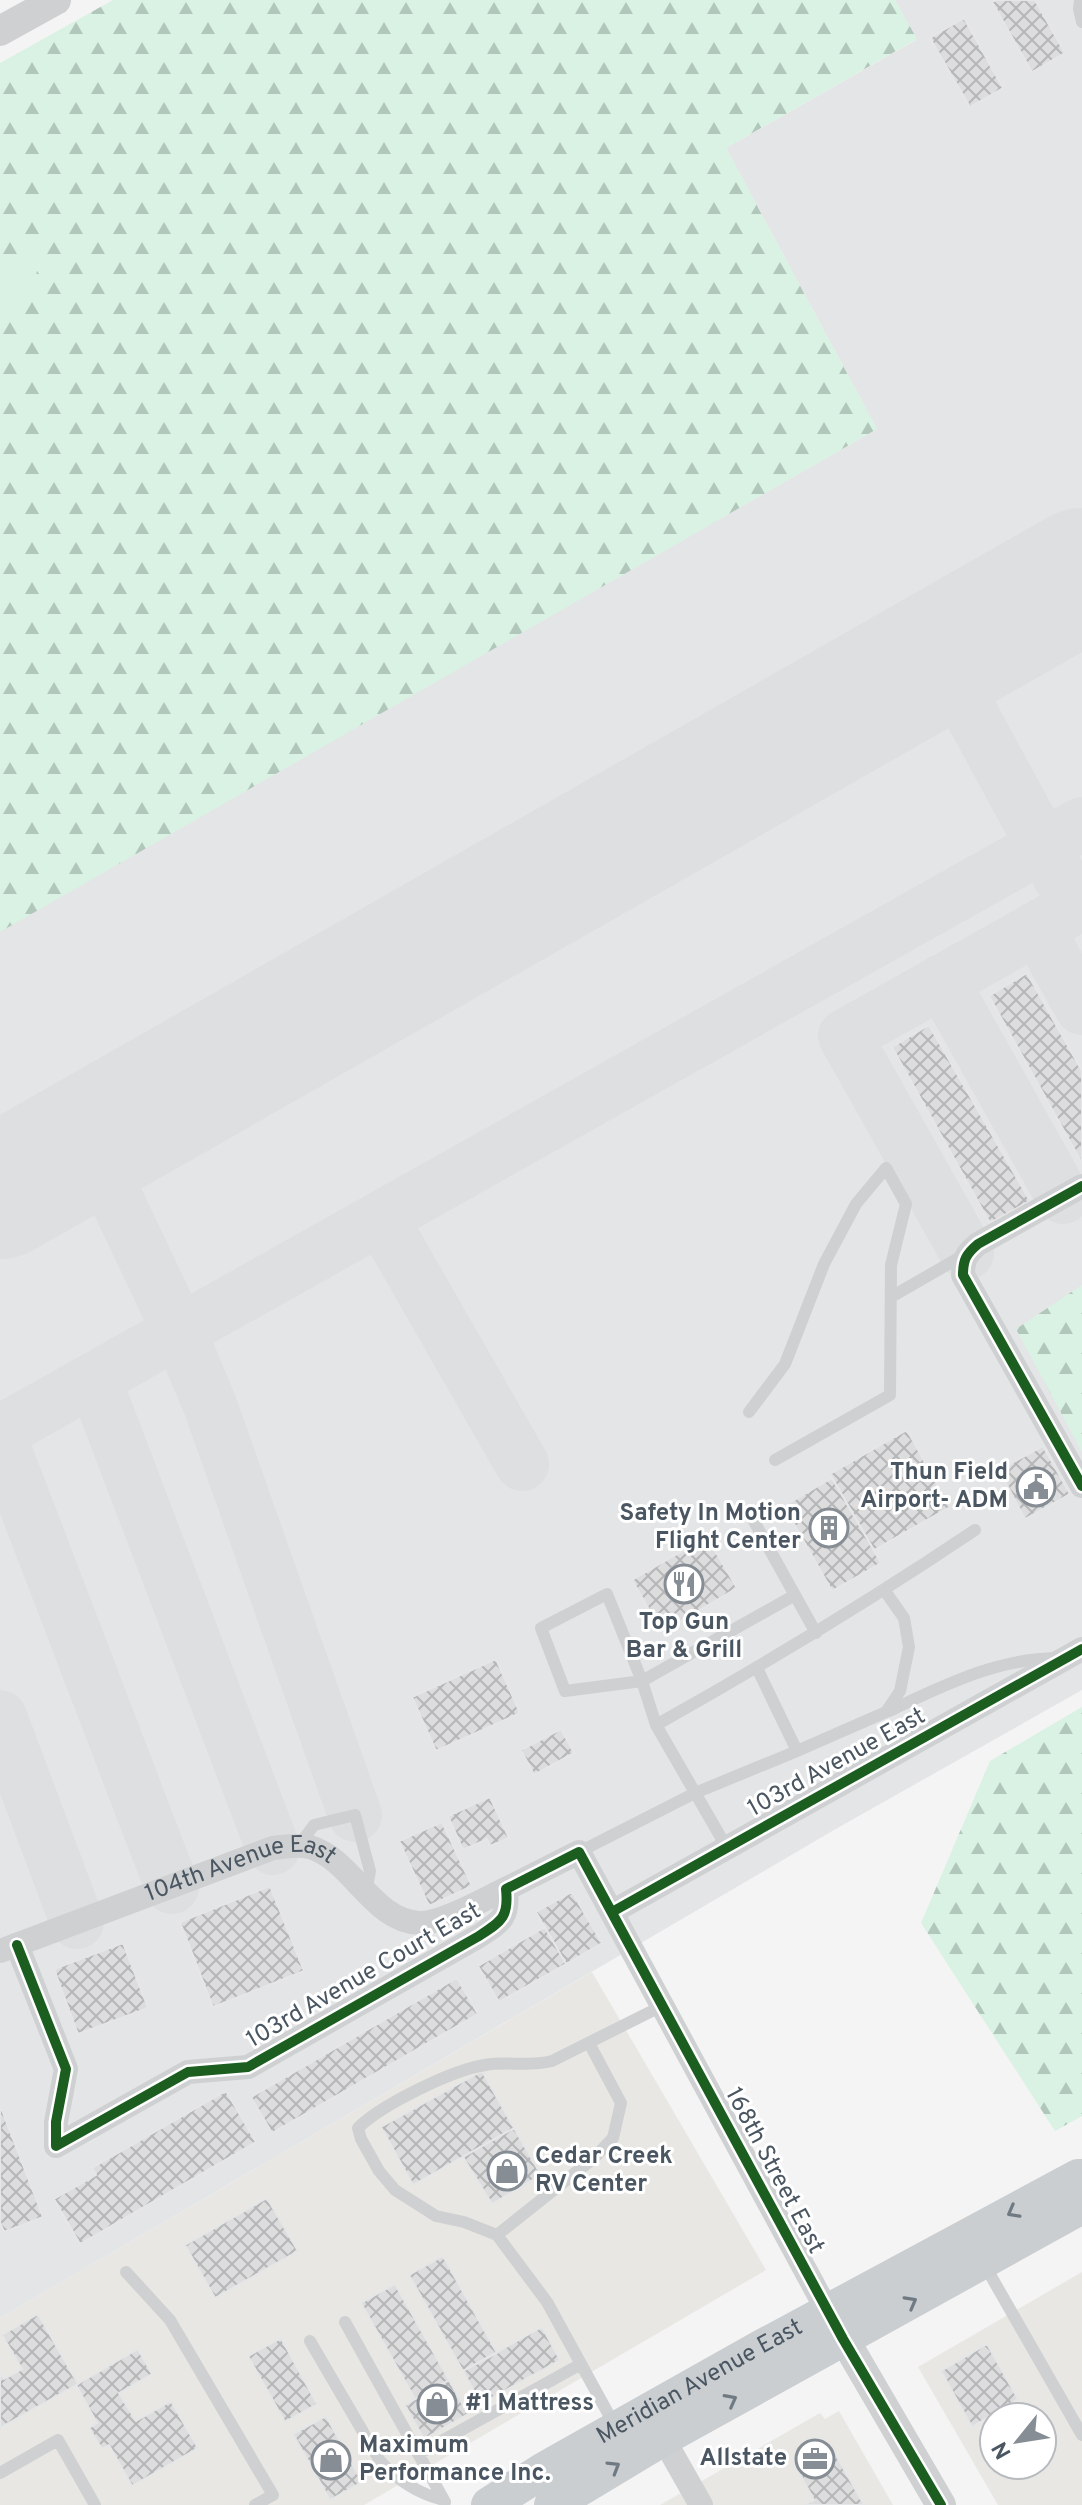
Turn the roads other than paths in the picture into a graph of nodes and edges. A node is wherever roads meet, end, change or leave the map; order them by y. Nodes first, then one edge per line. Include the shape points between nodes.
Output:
1 (56, 0) edge
2 (1080, 0) edge
3 (1082, 22) edge
4 (0, 31) edge
5 (1082, 1186) edge
6 (967, 1253) junction
7 (891, 1297) junction
8 (749, 1412) dead end
9 (775, 1460) dead end
10 (1082, 1486) edge
11 (751, 1516) dead end
12 (975, 1530) dead end
13 (885, 1591) junction
14 (795, 1595) junction
15 (816, 1633) junction
16 (1073, 1654) edge
17 (757, 1668) junction
18 (642, 1681) junction
19 (886, 1712) junction
20 (656, 1725) junction
21 (797, 1751) junction
22 (695, 1793) junction
23 (299, 1845) junction
24 (727, 1848) junction
25 (579, 1852) junction
26 (506, 1889) junction
27 (366, 1891) junction
28 (612, 1912) junction
29 (8, 1948) edge
30 (662, 2006) junction
31 (589, 2043) junction
32 (1082, 2177) edge
33 (1082, 2206) edge
34 (497, 2235) junction
35 (983, 2263) junction
36 (126, 2272) dead end
37 (345, 2322) dead end
38 (835, 2325) junction
39 (310, 2341) dead end
40 (581, 2364) junction
41 (617, 2429) junction
42 (1082, 2435) edge
43 (663, 2438) junction
44 (418, 2454) junction
45 (0, 2473) edge
46 (558, 2500) edge
47 (446, 2502) edge
48 (95, 2505) edge
49 (255, 2505) edge
50 (489, 2505) edge
51 (701, 2505) edge
52 (941, 2505) edge

1 - 4 street
2 - 3 lane
5 - 6 street
6 - 7 lane
6 - 10 street via 963,1275
7 - 8 lane via 891,1265 906,1204 886,1168 856,1204 824,1264 785,1364
7 - 9 lane via 890,1395
11 - 14 lane
12 - 13 lane
13 - 15 lane
13 - 19 lane via 904,1618 909,1647 900,1691
14 - 15 lane
14 - 18 lane
15 - 17 lane
16 - 19 lane via 979,1671
16 - 24 street, 103rd Avenue East
17 - 20 lane
17 - 21 lane
18 - 18 lane via 607,1594 541,1628 565,1691
18 - 20 lane
19 - 21 lane
20 - 22 lane
21 - 22 lane
22 - 24 lane
22 - 25 lane
23 - 27 street, 104th Avenue East via 330,1858
23 - 27 lane via 314,1825 355,1815 370,1871
23 - 29 street, 104th Avenue East via 273,1848
24 - 28 street, 103rd Avenue East
25 - 26 street, 103rd Avenue Court East
25 - 28 street, 168th Street East
26 - 27 street, 104th Avenue East via 436,1921 420,1923 384,1908
26 - 29 street, 103rd Avenue Court East via 505,1916 452,1952 248,2067 188,2072 56,2146 66,2069
28 - 30 street, 168th Street East
30 - 31 lane
30 - 38 street, 168th Street East
31 - 34 lane via 621,2103 613,2138
31 - 34 lane via 535,2065 468,2068 358,2128 379,2171 395,2190 436,2216
32 -> 38 main road, Meridian Avenue East
33 - 35 main road, Meridian Avenue East
34 - 40 lane via 547,2302
38 -> 35 main road, Meridian Avenue East
35 - 42 lane
36 - 49 lane via 170,2320 273,2495
37 - 44 lane
38 - 41 main road, Meridian Avenue East
43 -> 38 main road, Meridian Avenue East
38 - 52 street, 168th Street East
39 - 47 lane via 380,2461 422,2495
40 - 41 lane
40 - 44 lane
41 - 50 main road, Meridian Avenue East
46 -> 43 main road, Meridian Avenue East
43 - 51 street
44 - 47 lane
45 - 48 lane via 58,2440

